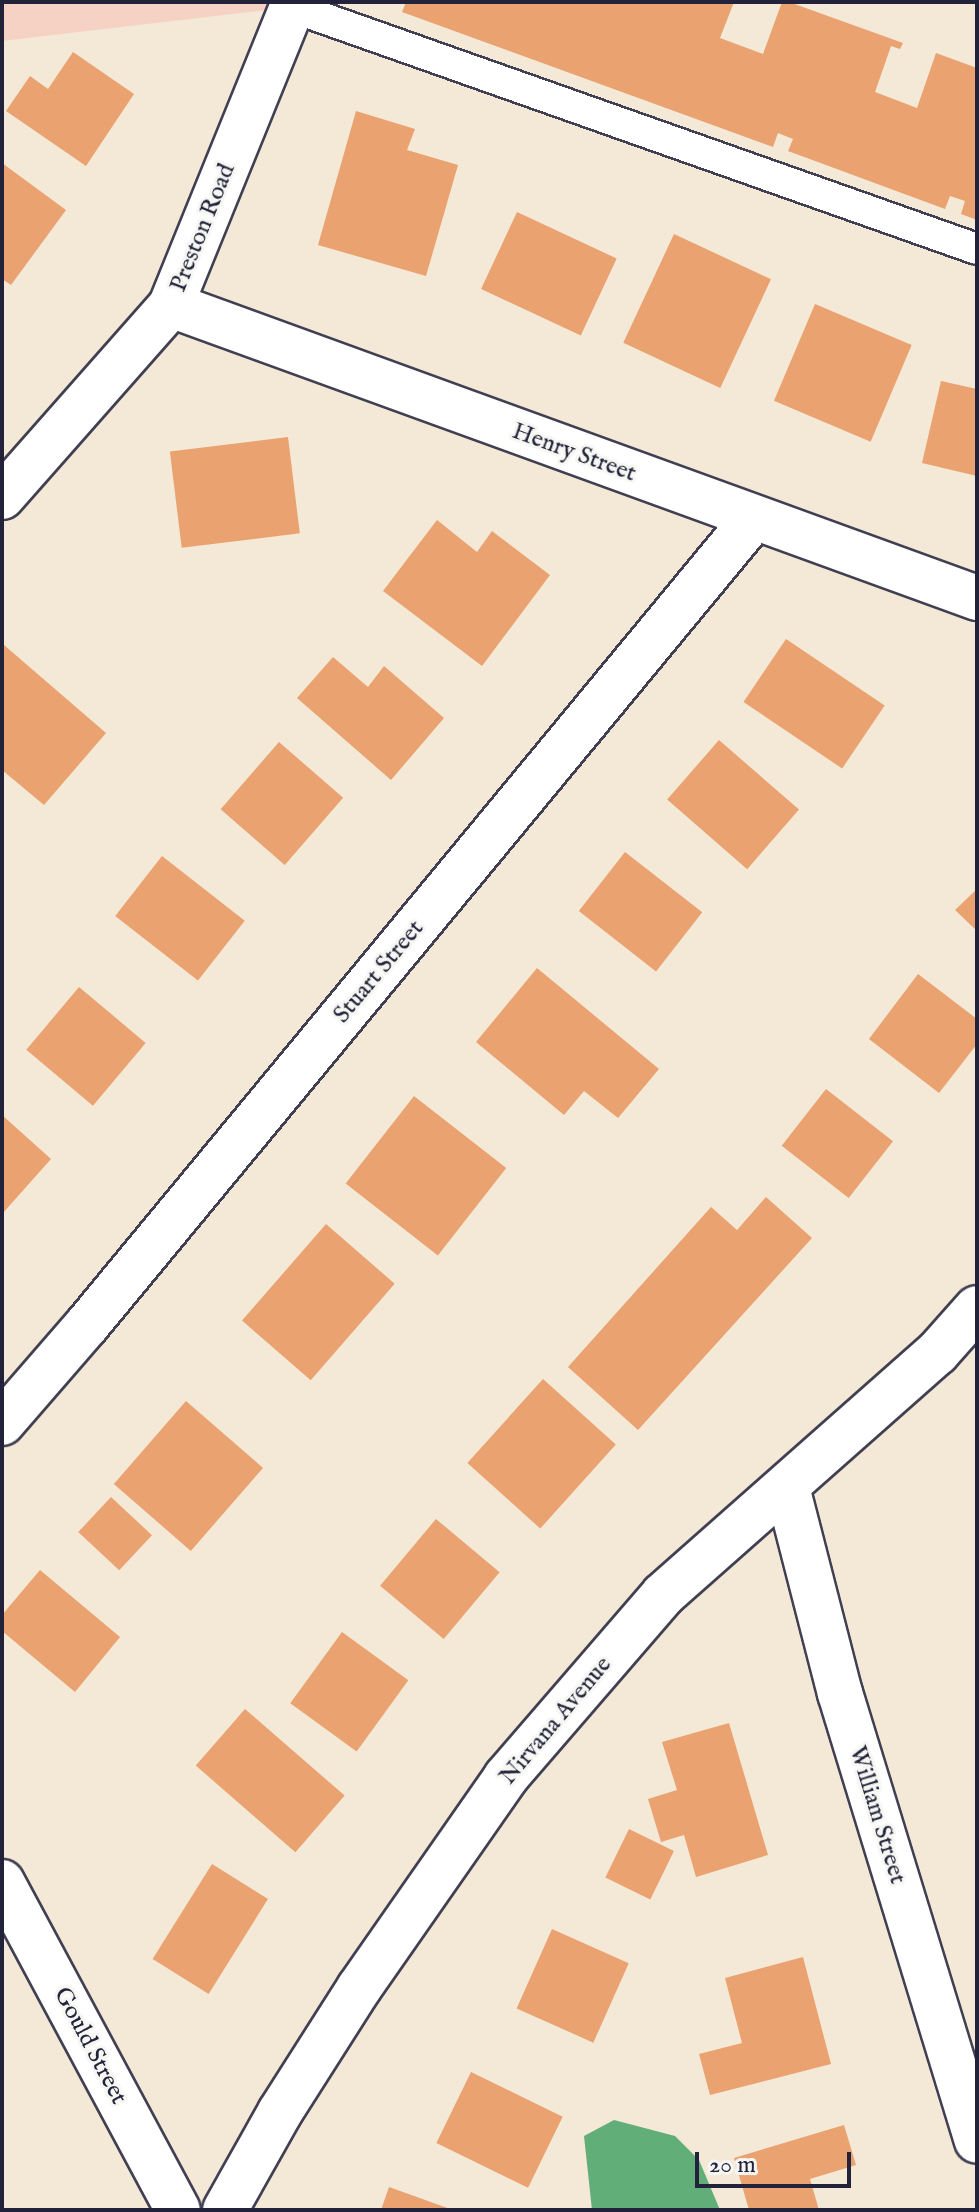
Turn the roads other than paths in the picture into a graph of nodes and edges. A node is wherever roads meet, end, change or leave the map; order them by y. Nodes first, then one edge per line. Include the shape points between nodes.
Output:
1 (293, 4) edge
2 (977, 249) edge
3 (171, 305) junction
4 (2, 497) edge
5 (753, 519) junction
6 (977, 598) edge
7 (977, 1308) edge
8 (2, 1423) edge
9 (787, 1487) junction
10 (2, 1882) edge
11 (977, 2140) edge
12 (178, 2210) edge
13 (225, 2210) edge

1 - 2 lane
1 - 3 street, Preston Road
3 - 4 street, Preston Road
3 - 5 street, Henry Street
5 - 6 street, Henry Street
5 - 8 street, Stuart Street
7 - 9 street, Nirvana Avenue via 937,1353
9 - 11 street, William Street via 840,1693
9 - 13 street, Nirvana Avenue via 663,1595 506,1777 359,1988
10 - 12 street, Gould Street

